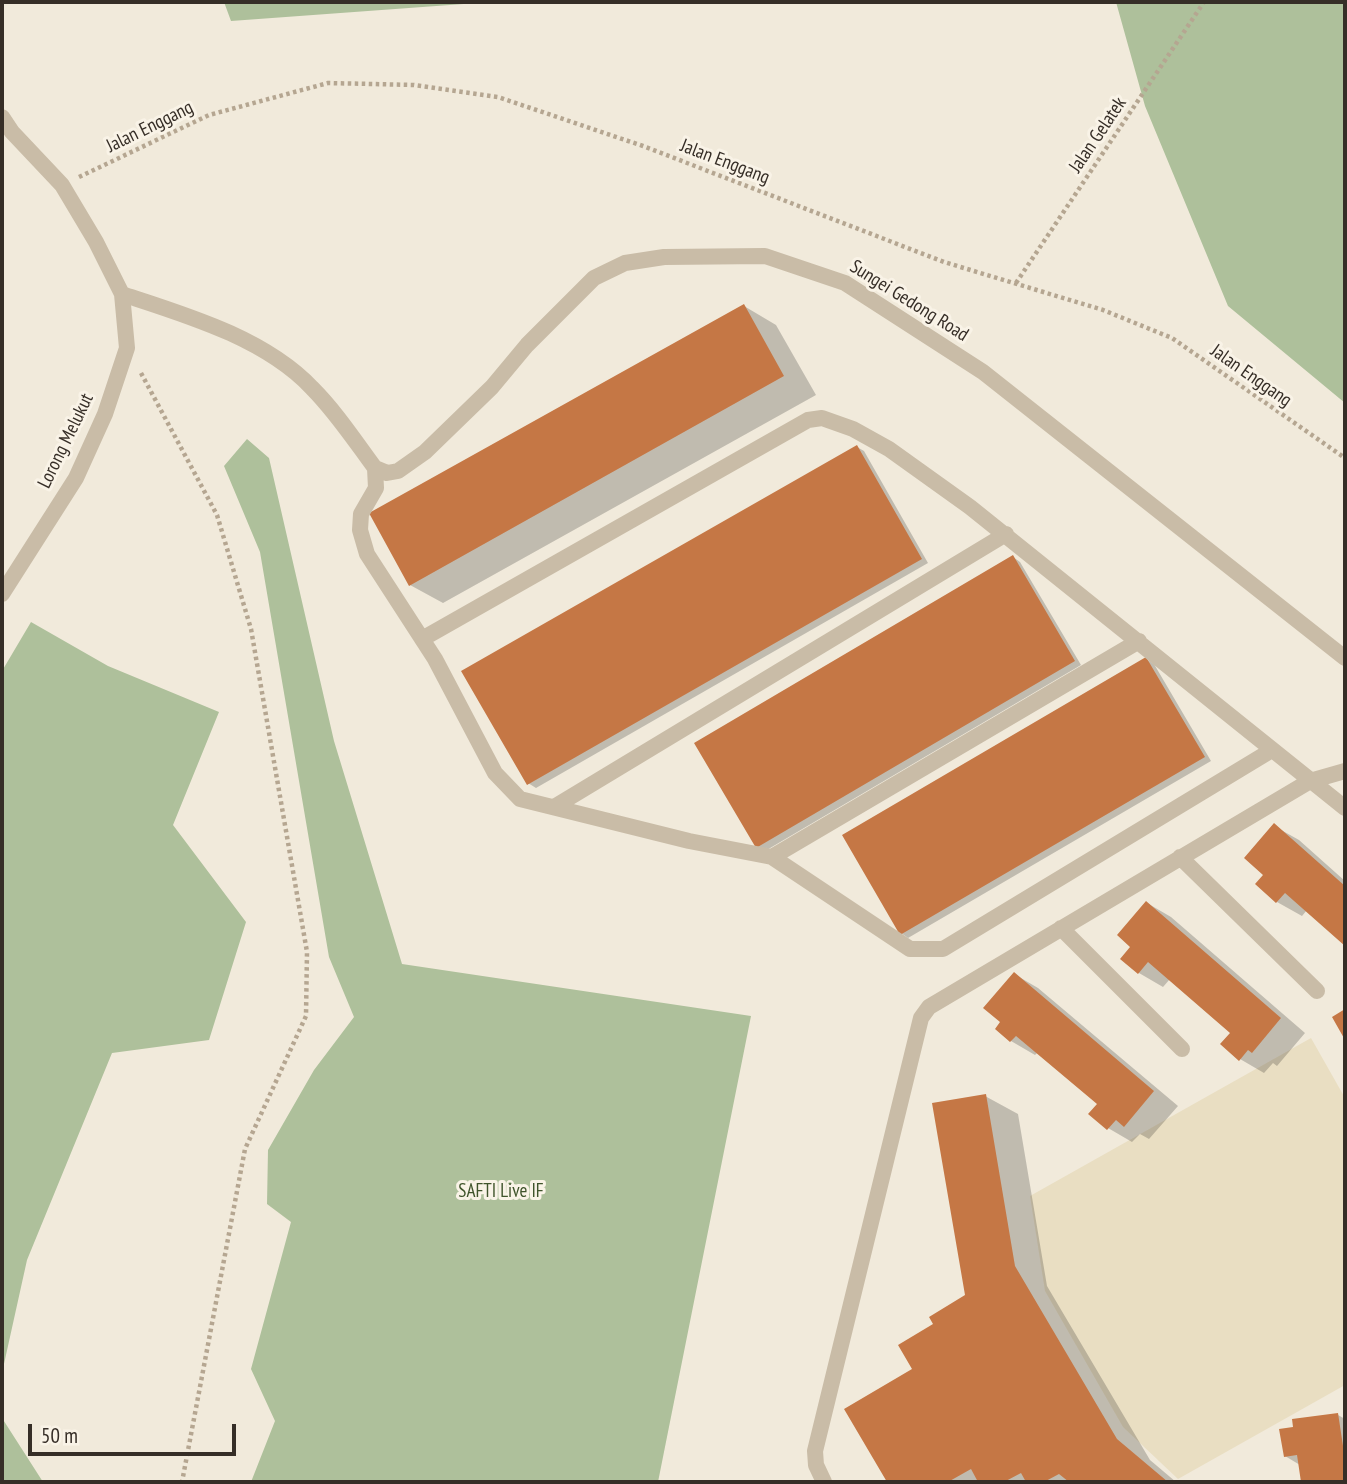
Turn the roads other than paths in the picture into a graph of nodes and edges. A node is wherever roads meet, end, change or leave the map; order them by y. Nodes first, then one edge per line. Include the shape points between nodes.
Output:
1 (2, 117) edge
2 (122, 293) junction
3 (376, 468) junction
4 (1006, 534) junction
5 (2, 594) edge
6 (422, 639) junction
7 (1139, 640) junction
8 (1345, 658) edge
9 (1272, 750) junction
10 (1345, 771) edge
11 (1310, 781) junction
12 (554, 807) junction
13 (1345, 808) edge
14 (772, 857) junction
15 (1180, 858) junction
16 (1061, 928) junction
17 (1317, 991) dead end
18 (1182, 1049) dead end
19 (824, 1482) edge

1 - 2 lane via 62,185
2 - 3 lane via 202,321 278,359 312,387
2 - 5 lane, Lorong Melukut via 127,348 105,414 76,478
3 - 6 lane via 376,488 361,514 360,530 367,554
3 - 8 lane, Sungei Gedong Road via 398,471 425,452 594,278 625,263 664,257 765,256 845,283 983,372
4 - 6 lane via 877,442 838,422 808,420
4 - 7 lane
4 - 12 lane
6 - 12 lane via 495,773 520,799
7 - 9 lane
7 - 14 lane
9 - 11 lane
9 - 14 lane via 943,949 910,949
10 - 11 lane
11 - 13 lane
11 - 15 lane
12 - 14 lane
15 - 16 lane
15 - 17 lane
16 - 18 lane
16 - 19 lane via 929,1007 921,1018 815,1451

